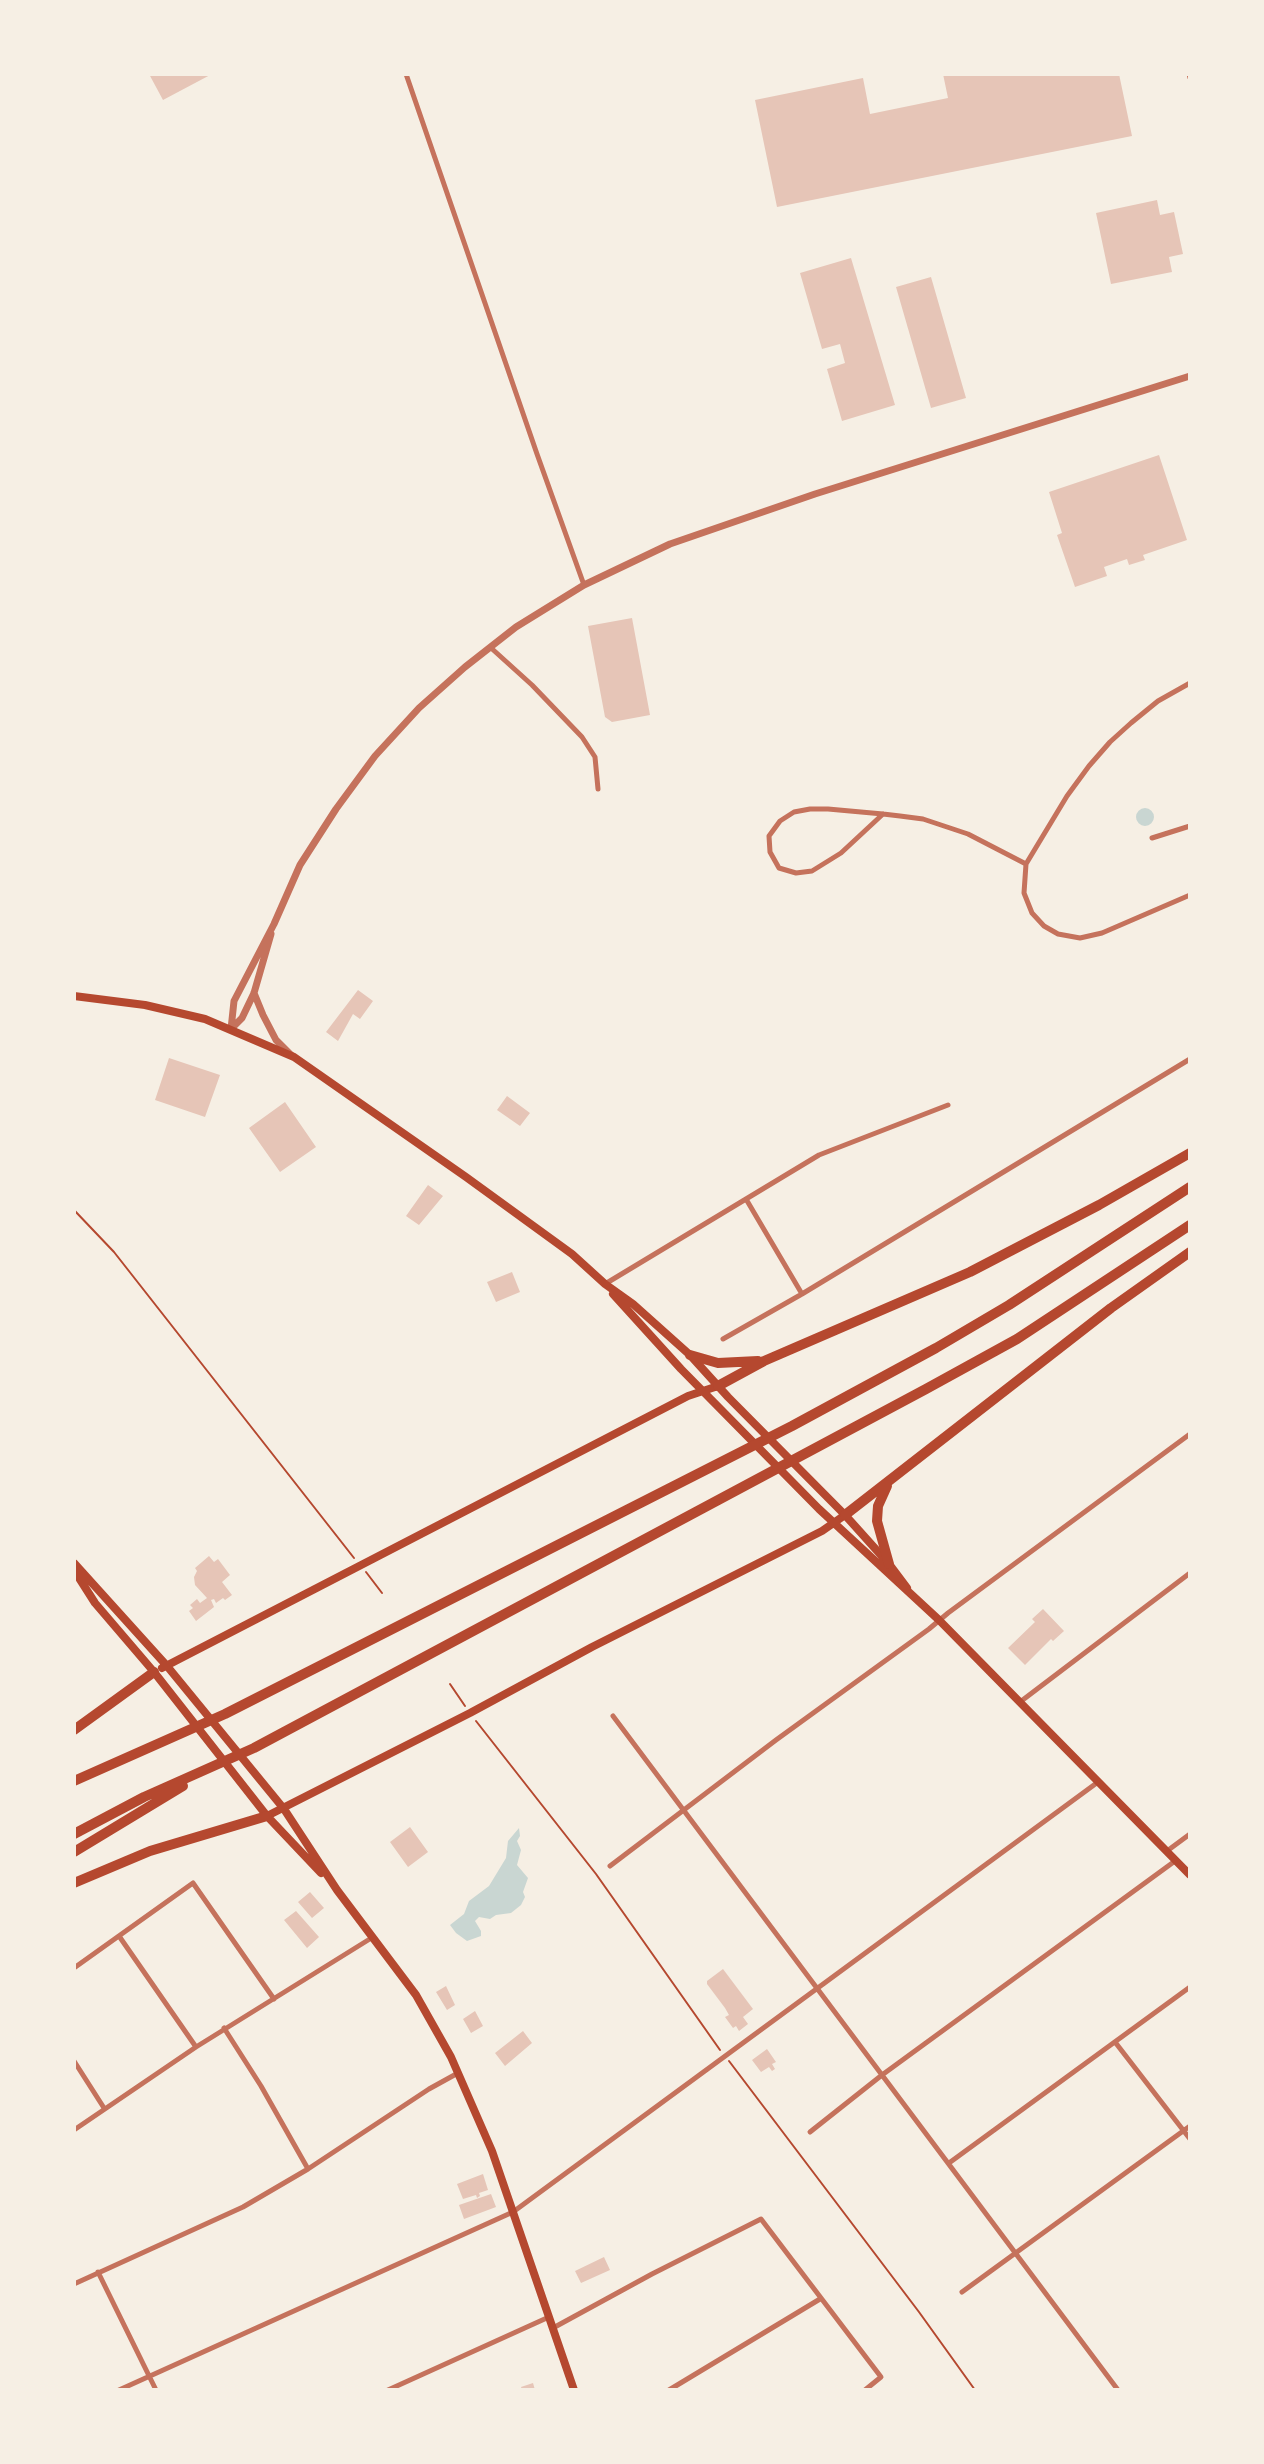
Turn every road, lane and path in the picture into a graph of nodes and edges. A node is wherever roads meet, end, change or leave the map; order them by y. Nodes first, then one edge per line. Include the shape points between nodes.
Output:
1 (406, 74) edge
2 (1190, 376) edge
3 (584, 585) junction
4 (489, 647) junction
5 (1190, 683) edge
6 (598, 789) dead end
7 (883, 814) junction
8 (1190, 826) edge
9 (1152, 838) dead end
10 (1026, 864) junction
11 (1190, 895) edge
12 (274, 924) junction
13 (254, 993) junction
14 (74, 996) edge
15 (231, 1029) junction
16 (294, 1057) junction
17 (1190, 1059) edge
18 (948, 1105) dead end
19 (1190, 1153) edge
20 (1190, 1187) edge
21 (746, 1199) junction
22 (74, 1210) edge
23 (1190, 1225) edge
24 (1190, 1252) edge
25 (605, 1284) junction
26 (802, 1294) junction
27 (723, 1339) dead end
28 (690, 1355) junction
29 (764, 1361) junction
30 (718, 1386) junction
31 (702, 1390) junction
32 (1190, 1434) edge
33 (888, 1484) junction
34 (845, 1515) junction
35 (833, 1523) junction
36 (74, 1563) edge
37 (889, 1564) junction
38 (361, 1566) junction
39 (74, 1570) edge
40 (1190, 1573) edge
41 (1182, 1579) junction
42 (1190, 1580) edge
43 (907, 1588) junction
44 (382, 1593) dead end
45 (939, 1620) junction
46 (167, 1666) junction
47 (154, 1672) junction
48 (450, 1684) dead end
49 (1020, 1702) junction
50 (470, 1713) junction
51 (613, 1716) dead end
52 (74, 1730) edge
53 (212, 1768) junction
54 (74, 1781) edge
55 (1098, 1782) junction
56 (284, 1809) junction
57 (684, 1811) junction
58 (267, 1816) junction
59 (74, 1834) edge
60 (1190, 1834) edge
61 (1167, 1851) junction
62 (74, 1852) edge
63 (1176, 1860) junction
64 (610, 1866) dead end
65 (1190, 1875) edge
66 (74, 1883) edge
67 (337, 1890) junction
68 (119, 1936) junction
69 (374, 1937) junction
70 (74, 1968) edge
71 (1190, 1987) edge
72 (817, 1988) junction
73 (274, 1999) junction
74 (224, 2028) junction
75 (1115, 2042) junction
76 (196, 2047) junction
77 (725, 2056) junction
78 (74, 2061) edge
79 (459, 2072) junction
80 (882, 2075) junction
81 (104, 2108) junction
82 (1190, 2126) edge
83 (74, 2130) edge
84 (1183, 2131) junction
85 (810, 2132) dead end
86 (1190, 2139) edge
87 (949, 2163) junction
88 (308, 2169) junction
89 (513, 2212) junction
90 (1015, 2253) junction
91 (98, 2272) junction
92 (74, 2284) edge
93 (962, 2292) dead end
94 (820, 2299) junction
95 (549, 2317) junction
96 (553, 2328) junction
97 (149, 2376) junction
98 (119, 2390) edge
99 (156, 2390) edge
100 (388, 2390) edge
101 (574, 2390) edge
102 (669, 2390) edge
103 (865, 2390) edge
104 (975, 2390) edge
105 (1118, 2390) edge

1 - 3 street
2 - 3 street via 715,527
3 - 4 street
4 - 6 street via 582,737 595,757
4 - 12 street via 419,708 375,756 312,844
5 - 10 street via 1158,701 1110,742 1067,796
7 - 7 street via 794,812 769,836 770,852 779,868 812,871 841,853
7 - 10 street via 946,825
8 - 9 street
10 - 11 street via 1024,893 1032,913 1044,926 1069,937 1102,933
12 - 13 street
12 - 15 street via 234,1001
13 - 15 street
13 - 16 street via 276,1040
14 - 15 main road via 145,1005
15 - 16 main road
16 - 25 main road via 547,1235
17 - 26 street
18 - 21 street via 819,1155
19 - 29 highway via 970,1272
20 - 54 highway via 1009,1305 792,1426 225,1714
21 - 25 street
21 - 26 street
22 - 38 path via 114,1252
23 - 53 highway via 1017,1339
24 - 33 highway
25 - 28 main road
25 - 31 main road
26 - 27 street
28 - 29 highway via 718,1363
28 - 30 main road
29 - 30 highway
30 - 31 main road
30 - 34 main road
31 - 35 main road
31 - 38 main road
32 - 45 street
33 - 34 highway
33 - 37 highway via 877,1521
34 - 35 main road
34 - 37 main road
35 - 43 main road
35 - 50 main road
36 - 46 main road
37 - 43 main road
38 - 44 path
38 - 46 main road
39 - 47 main road
40 - 41 street
41 - 42 street
41 - 49 street
43 - 45 main road
45 - 49 main road
45 - 57 street
46 - 47 main road
46 - 56 main road
47 - 52 highway
47 - 58 main road
48 - 50 path
49 - 55 main road
50 - 56 main road
50 - 77 path via 596,1874
51 - 57 street
53 - 59 highway
53 - 62 highway
55 - 61 main road
55 - 72 street
56 - 58 main road
56 - 67 main road
57 - 64 street
57 - 72 street
58 - 66 highway via 150,1851
58 - 67 main road
60 - 61 street
61 - 63 main road
63 - 65 main road
63 - 80 street
67 - 69 main road
68 - 70 street
68 - 73 street via 193,1883
68 - 76 street
69 - 73 street
69 - 79 main road via 416,1995
71 - 75 street
72 - 77 street
72 - 80 street
73 - 74 street
74 - 76 street
74 - 88 street
75 - 84 street
75 - 87 street
76 - 81 street
77 - 89 street
77 - 104 path
78 - 81 street
79 - 88 street
79 - 89 main road
80 - 85 street
80 - 87 street
81 - 83 street
82 - 84 street
84 - 86 street
84 - 90 street
87 - 90 street
88 - 91 street via 212,2222
89 - 95 main road
89 - 97 street
90 - 93 street
90 - 105 street
91 - 92 street
91 - 97 street
94 - 96 street via 761,2219
94 - 102 street
94 - 103 street via 881,2377
95 - 96 main road
95 - 100 street
96 - 101 main road
97 - 98 street
97 - 99 street

